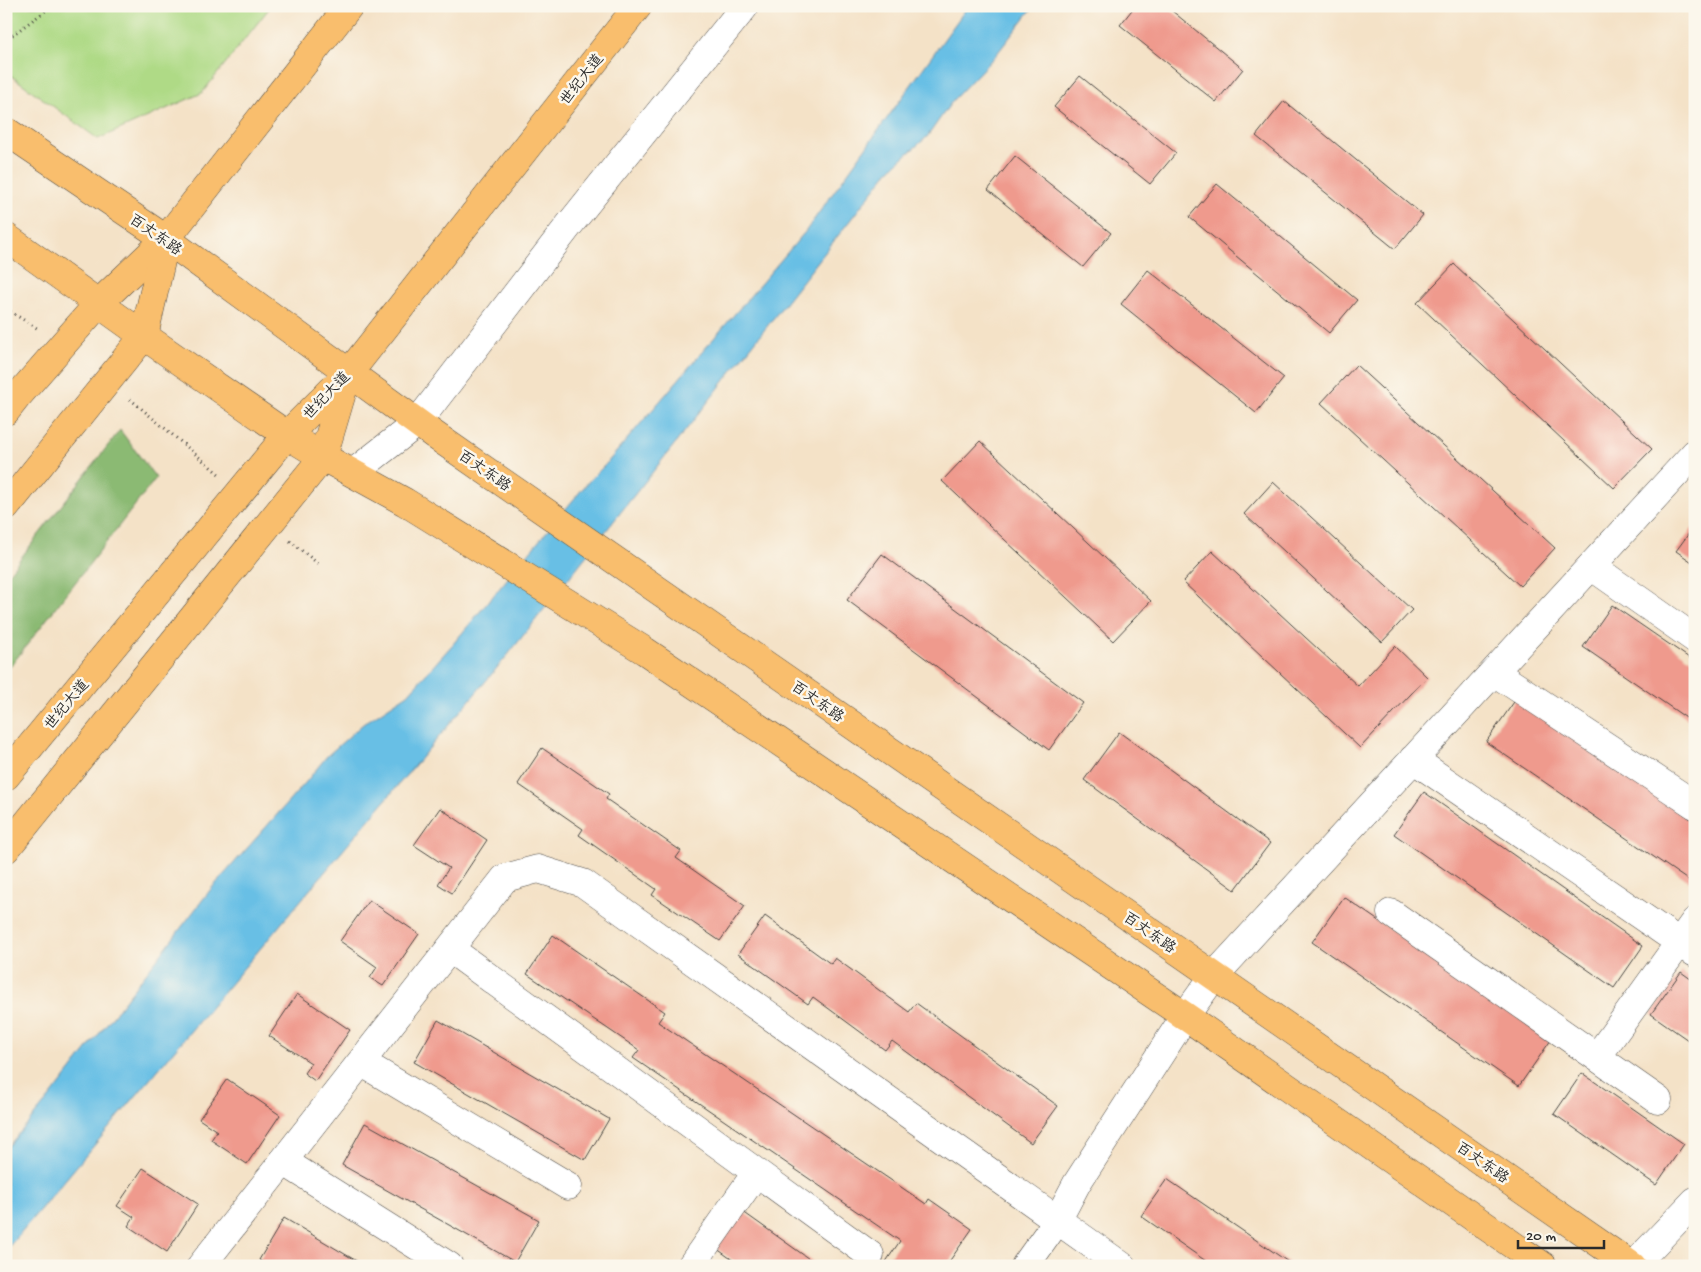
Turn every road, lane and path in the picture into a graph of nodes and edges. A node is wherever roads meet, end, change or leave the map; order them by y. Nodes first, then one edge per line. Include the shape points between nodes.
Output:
1 (52, 6) edge
2 (349, 6) edge
3 (638, 6) edge
4 (745, 6) edge
5 (6, 43) edge
6 (6, 131) edge
7 (6, 237) edge
8 (166, 239) junction
9 (99, 303) junction
10 (6, 309) edge
11 (144, 336) junction
12 (62, 347) junction
13 (348, 374) junction
14 (108, 380) junction
15 (6, 411) edge
16 (417, 423) junction
17 (287, 435) junction
18 (324, 457) junction
19 (1689, 469) edge
20 (353, 473) junction
21 (241, 492) junction
22 (6, 508) edge
23 (269, 524) junction
24 (321, 566) dead end
25 (1591, 566) junction
26 (1695, 639) edge
27 (1494, 672) junction
28 (1413, 759) junction
29 (6, 776) edge
30 (1695, 805) edge
31 (6, 848) edge
32 (1392, 913) dead end
33 (1690, 939) edge
34 (450, 949) junction
35 (1214, 976) junction
36 (1185, 1016) junction
37 (1597, 1057) junction
38 (361, 1062) junction
39 (1658, 1100) dead end
40 (283, 1161) junction
41 (756, 1173) junction
42 (568, 1186) dead end
43 (1695, 1201) edge
44 (1056, 1221) junction
45 (870, 1255) dead end
46 (206, 1264) edge
47 (449, 1266) edge
48 (690, 1266) edge
49 (1025, 1266) edge
50 (1122, 1266) edge
51 (1543, 1266) edge
52 (1633, 1266) edge

1 - 5 path
2 - 8 main road
3 - 13 main road, 世纪大道
4 - 16 street via 570,224
6 - 8 main road, 百丈东路
7 - 9 main road
8 - 9 main road
8 - 11 main road
8 - 13 main road, 百丈东路
9 - 11 main road
9 - 12 main road
10 - 12 path
11 - 14 main road
11 - 17 main road
12 - 15 main road
13 - 16 main road, 百丈东路
13 - 17 main road, 世纪大道
13 - 18 main road
14 - 21 path
14 - 22 main road
16 - 20 street
16 - 35 main road, 百丈东路
17 - 18 main road
17 - 21 main road, 世纪大道
18 - 20 main road
18 - 23 main road
19 - 25 street
20 - 36 main road via 645,651
21 - 29 main road, 世纪大道
23 - 24 path
23 - 31 main road
25 - 26 street
25 - 27 street
27 - 28 street
27 - 30 street
28 - 33 street
28 - 35 street
32 - 37 street
33 - 37 street
34 - 38 street
34 - 41 street
34 - 44 street via 505,878 538,870 583,884
35 - 36 street
35 - 52 main road, 百丈东路
36 - 44 street
36 - 51 main road
37 - 39 street
38 - 40 street
38 - 42 street
40 - 46 street
40 - 47 street
41 - 45 street
41 - 48 street
43 - 52 street
44 - 49 street
44 - 50 street

